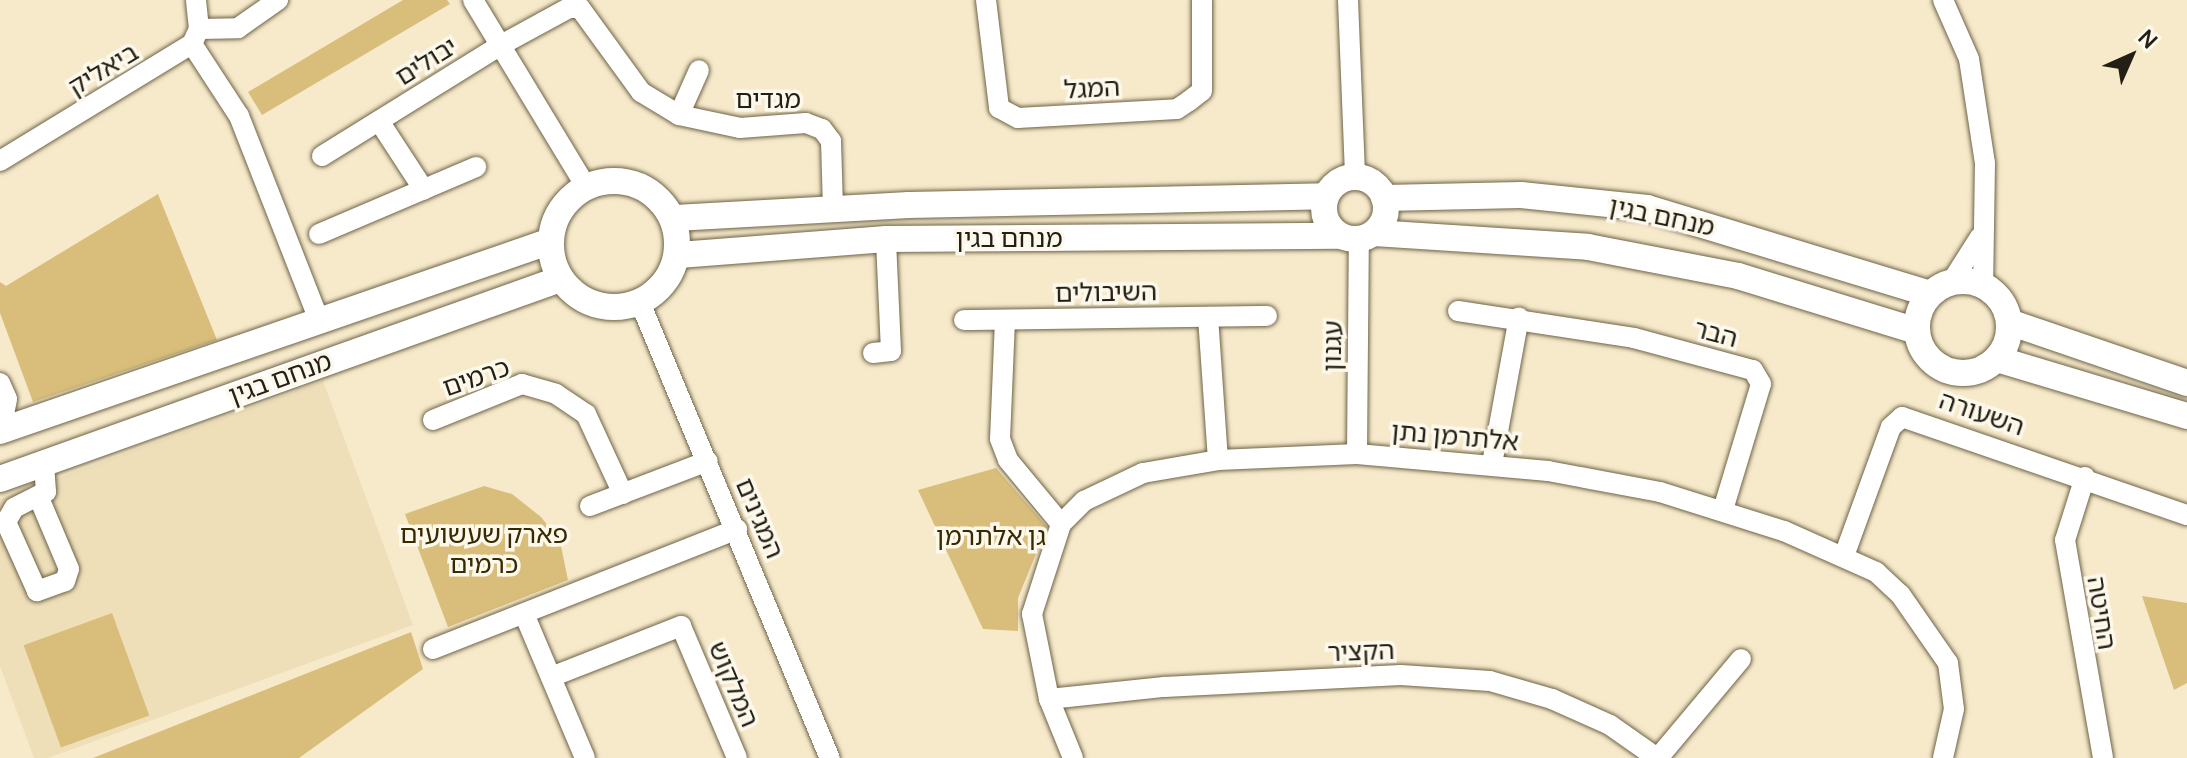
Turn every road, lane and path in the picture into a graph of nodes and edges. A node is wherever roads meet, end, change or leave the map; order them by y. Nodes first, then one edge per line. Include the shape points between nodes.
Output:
1 (196, 0) edge
2 (278, 0) edge
3 (473, 0) edge
4 (986, 0) edge
5 (1202, 0) edge
6 (1348, 0) edge
7 (1943, 0) edge
8 (195, 36) junction
9 (501, 45) junction
10 (699, 70) dead end
11 (679, 115) junction
12 (379, 121) junction
13 (322, 156) dead end
14 (0, 161) edge
15 (476, 167) dead end
16 (1355, 177) junction
17 (587, 188) junction
18 (424, 190) junction
19 (1326, 196) junction
20 (1384, 198) junction
21 (833, 210) junction
22 (675, 218) junction
23 (319, 234) dead end
24 (1357, 236) junction
25 (1980, 237) junction
26 (886, 239) junction
27 (551, 241) junction
28 (679, 255) junction
29 (560, 279) junction
30 (1983, 285) junction
31 (1941, 287) junction
32 (639, 300) junction
33 (1458, 311) dead end
34 (1267, 316) dead end
35 (1208, 317) junction
36 (1519, 317) junction
37 (318, 318) junction
38 (964, 320) dead end
39 (1005, 320) junction
40 (2009, 322) junction
41 (1917, 331) junction
42 (873, 353) dead end
43 (1997, 359) junction
44 (2187, 383) edge
45 (3, 391) edge
46 (2187, 416) edge
47 (36, 418) junction
48 (433, 420) dead end
49 (1, 431) edge
50 (1357, 454) junction
51 (1218, 460) junction
52 (708, 461) junction
53 (44, 463) junction
54 (1492, 464) junction
55 (2085, 477) junction
56 (0, 479) edge
57 (623, 494) junction
58 (39, 498) dead end
59 (590, 506) dead end
60 (1723, 510) junction
61 (2187, 515) edge
62 (1061, 524) junction
63 (737, 529) junction
64 (1844, 556) junction
65 (525, 616) junction
66 (433, 649) dead end
67 (1741, 659) dead end
68 (551, 677) junction
69 (1049, 699) junction
70 (585, 758) edge
71 (737, 758) edge
72 (830, 758) edge
73 (1073, 758) edge
74 (1657, 758) edge
75 (1943, 758) edge
76 (2103, 758) edge

1 - 8 street
2 - 8 street via 238,28
3 - 9 street
4 - 5 street, המגל via 999,108 1018,118 1177,109 1202,91
6 - 16 street
7 - 25 street via 1969,59 1985,163
8 - 14 street, ביאליק
8 - 37 street via 239,116
9 - 11 street, מגדים via 569,8 580,8 641,92
9 - 12 street, יבולים
9 - 17 street
10 - 11 street, מגדים
11 - 21 street, מגדים via 740,128 806,123 822,129 831,141
12 - 13 street, יבולים
12 - 18 street
15 - 18 street
16 - 19 main road via 1335,183
16 - 20 main road via 1374,184
17 - 22 main road via 626,182 647,190
17 - 27 main road via 556,219
18 - 23 street
19 - 21 main road, מנחם בגין
19 - 24 main road via 1325,221
20 - 24 main road via 1383,222
20 - 31 main road, מנחם בגין via 1521,195 1647,208
21 - 22 main road, מנחם בגין
22 - 28 main road
24 - 26 main road, מנחם בגין
24 - 41 main road, מנחם בגין via 1588,247 1738,276
24 - 50 street, עגנון
25 - 30 street
25 - 31 street
26 - 28 main road, מנחם בגין
26 - 42 street via 891,351
27 - 29 main road
27 - 37 main road, מנחם בגין
28 - 32 main road via 657,290
29 - 32 main road via 595,304
29 - 53 main road, מנחם בגין
30 - 31 main road
30 - 40 main road via 1996,294
31 - 41 main road via 1919,310
32 - 52 street, המגינים
33 - 36 street, הבר
34 - 35 street, השיבולים
35 - 39 street, השיבולים
35 - 51 street
36 - 54 street
36 - 60 street, הבר via 1634,338 1753,370 1761,384
37 - 47 main road, מנחם בגין
38 - 39 street, השיבולים
39 - 62 street via 1000,439 1008,460
40 - 43 main road
40 - 44 main road
41 - 43 main road via 1924,354 1948,371 1978,371
43 - 46 main road
45 - 47 street
45 - 49 street
47 - 49 main road, מנחם בגין
48 - 57 street, כרמים via 522,384 556,394 586,414
50 - 51 street, אלתרמן נתן
50 - 54 street, אלתרמן נתן
51 - 62 street, אלתרמן נתן via 1114,483 1084,501
52 - 57 street
52 - 63 street, המגינים
53 - 56 main road, מנחם בגין
53 - 58 street via 49,477
54 - 60 street, אלתרמן נתן via 1647,489
55 - 61 street, השעורה
55 - 64 street, השעורה via 1902,417 1891,427
55 - 76 street, החיטה via 2065,540
57 - 59 street
60 - 64 street, אלתרמן נתן
62 - 69 street, אלתרמן נתן via 1032,614
63 - 65 street
63 - 72 street, המגינים
64 - 75 street, אלתרמן נתן via 1876,572 1900,594 1948,663 1954,709
65 - 66 street
65 - 68 street
67 - 74 street, הקציר
68 - 70 street
68 - 71 street, המלקוש via 681,626
69 - 73 street, אלתרמן נתן
69 - 74 street, הקציר via 1164,687 1401,675 1490,681 1552,699 1610,725

